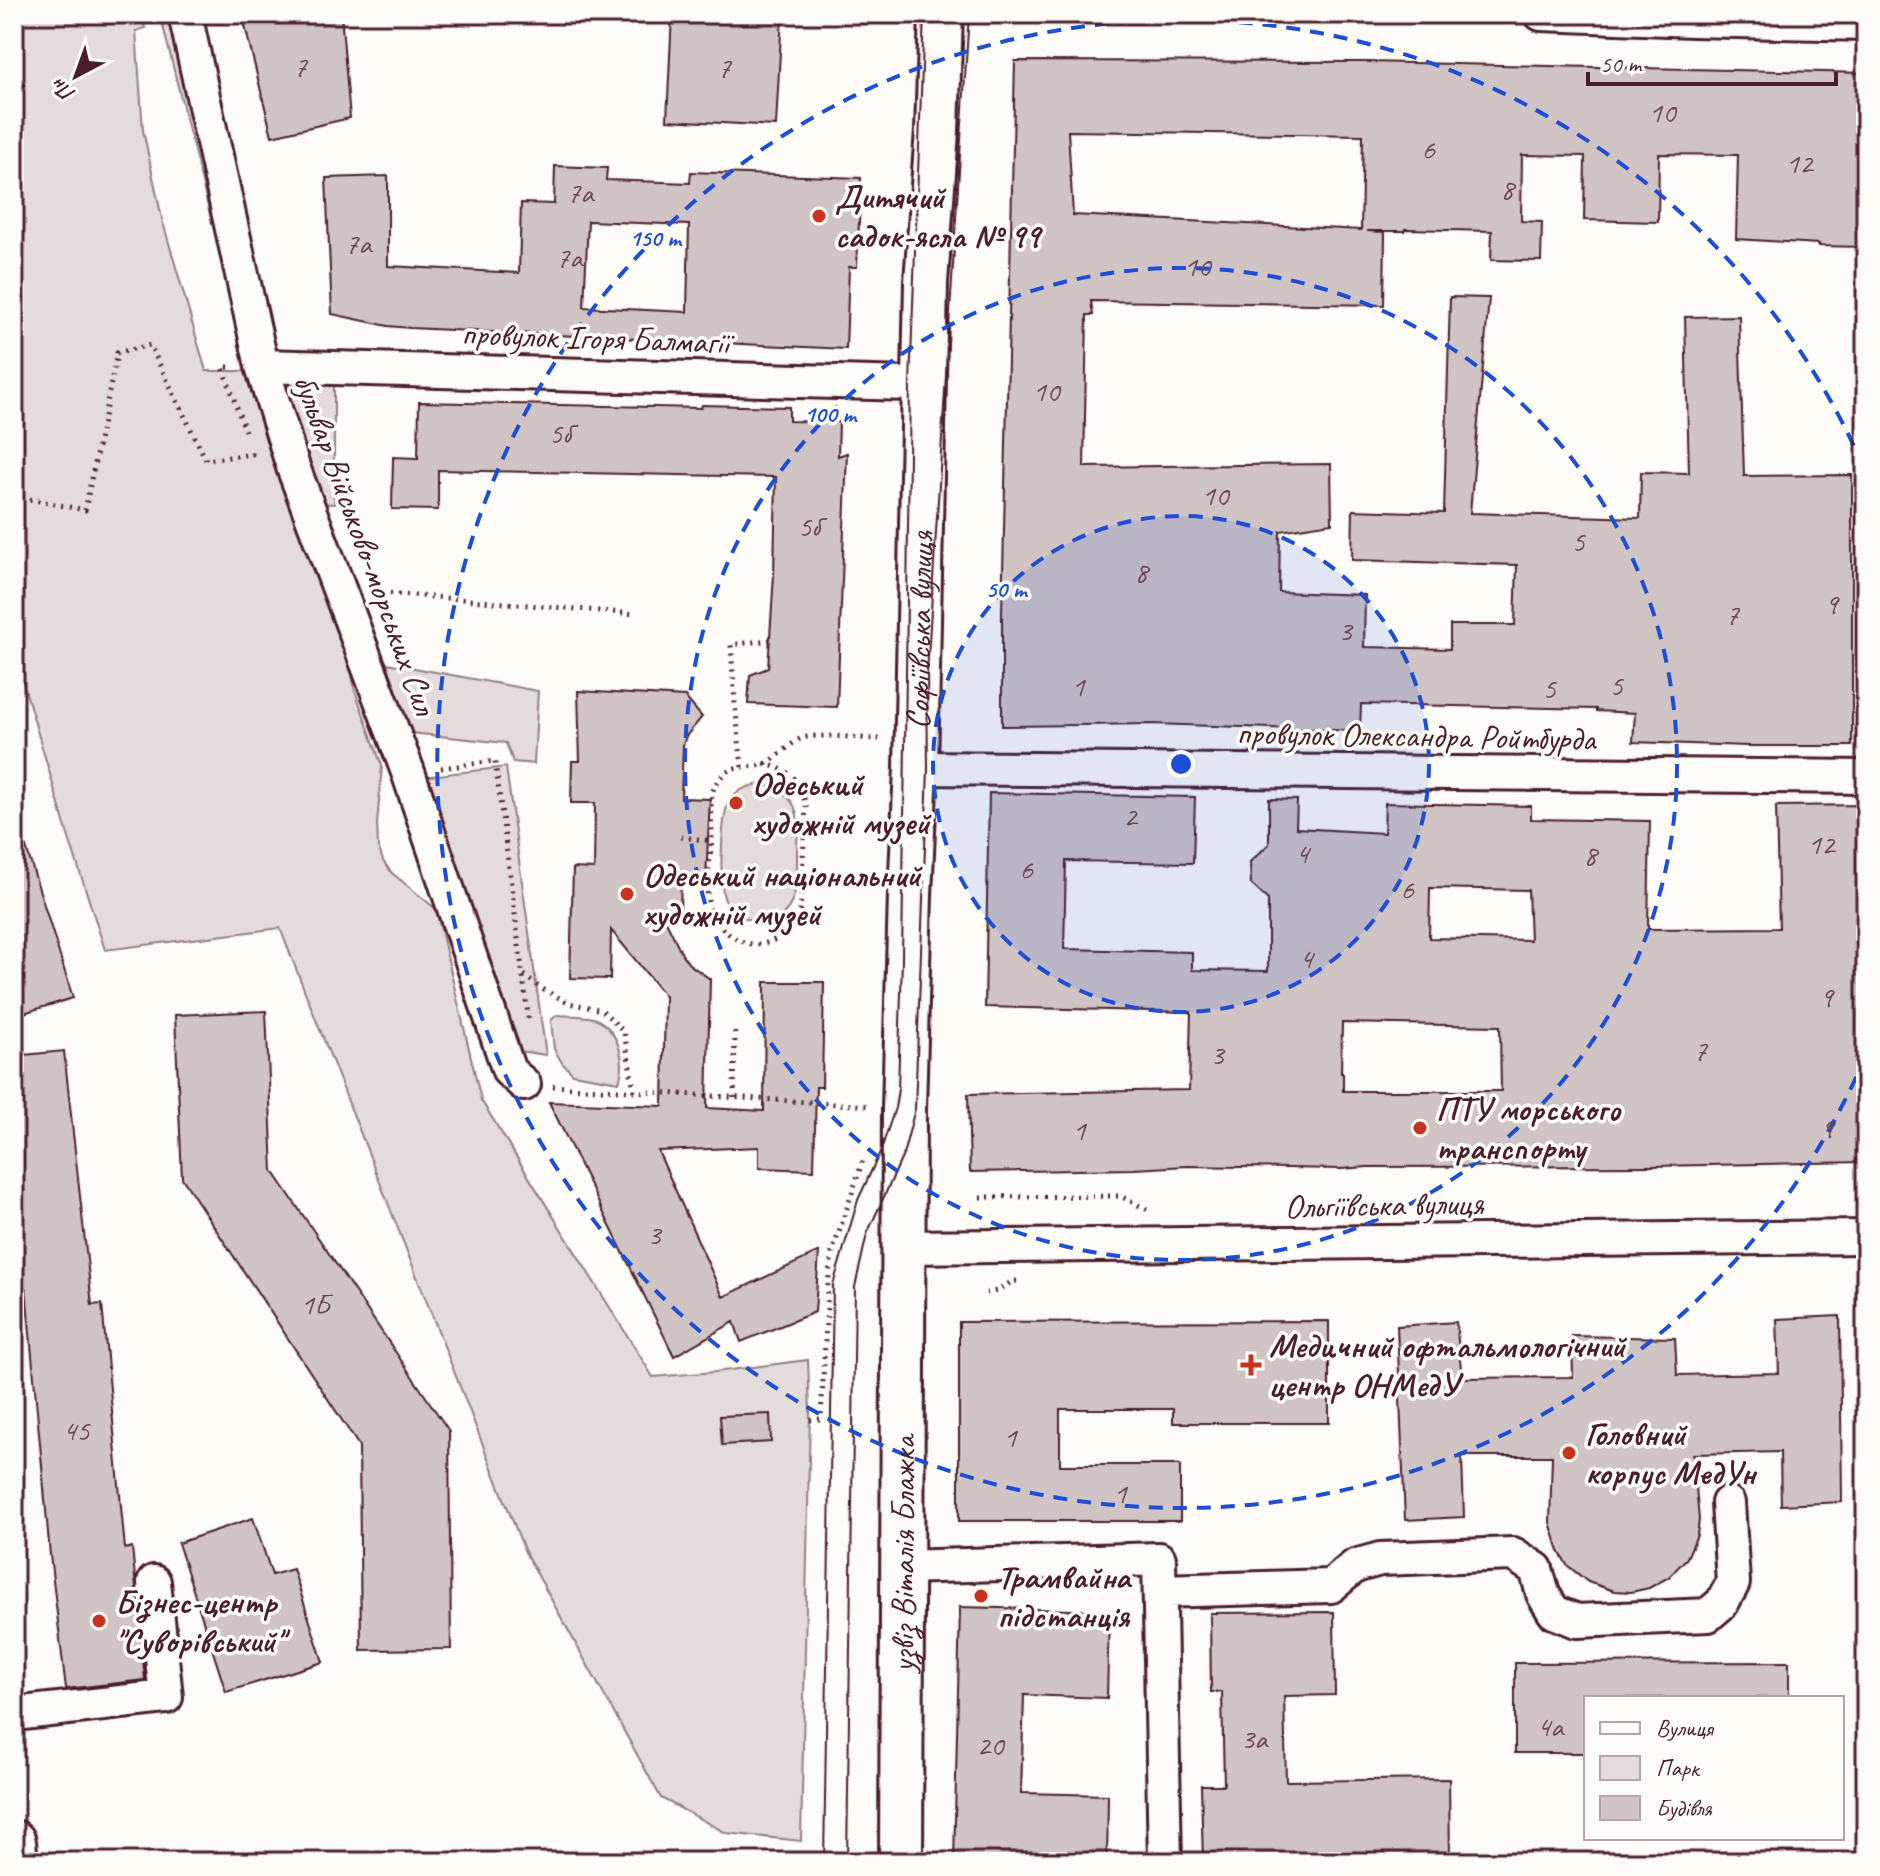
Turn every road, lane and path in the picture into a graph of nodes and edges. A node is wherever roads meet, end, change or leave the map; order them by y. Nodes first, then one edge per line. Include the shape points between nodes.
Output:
1 (185, 14) edge
2 (941, 14) edge
3 (1541, 14) edge
4 (1693, 17) edge
5 (1866, 24) edge
6 (262, 366) junction
7 (223, 367) dead end
8 (925, 386) junction
9 (14, 496) edge
10 (339, 588) junction
11 (636, 614) dead end
12 (770, 640) dead end
13 (916, 754) junction
14 (764, 764) junction
15 (742, 767) junction
16 (408, 772) junction
17 (1866, 777) edge
18 (681, 837) dead end
19 (712, 841) junction
20 (524, 974) junction
21 (735, 1030) dead end
22 (531, 1037) dead end
23 (524, 1084) joint
24 (634, 1091) junction
25 (734, 1098) junction
26 (882, 1107) dead end
27 (867, 1148) dead end
28 (1866, 1237) edge
29 (903, 1247) junction
30 (810, 1420) dead end
31 (1728, 1503) dead end
32 (903, 1567) junction
33 (154, 1582) dead end
34 (1160, 1591) junction
35 (14, 1714) edge
36 (14, 1842) edge
37 (16, 1862) edge
38 (901, 1862) edge
39 (1165, 1862) edge

1 - 6 street, бульвар Військово-морських Сил
2 - 8 main road, Софіївська вулиця
3 - 4 street
4 - 5 street
6 - 8 street, провулок Ігоря Балмагії
6 - 10 street, бульвар Військово-морських Сил
7 - 9 path via 252,454 206,460 150,345 117,353 85,510
8 - 13 main road, Софіївська вулиця
10 - 11 path
10 - 16 street, бульвар Військово-морських Сил
12 - 15 path via 731,645
13 - 14 path via 803,737
13 - 17 street, провулок Олександра Ройтбурда
13 - 29 main road, Софіївська вулиця
14 - 15 path
14 - 19 path via 795,778 806,806 800,911 772,941 746,942 714,918 708,890
15 - 19 path via 717,781
16 - 20 path via 495,761
16 - 23 street, бульвар Військово-морських Сил via 509,1071
18 - 19 path
20 - 22 path
20 - 24 path via 569,1003 602,1010 624,1032
21 - 25 path
23 - 24 path
24 - 25 path
25 - 26 path
27 - 30 path via 832,1253 821,1419
28 - 29 street, Ольгіївська вулиця
29 - 32 main road, узвіз Віталія Блажка
31 - 34 street via 1733,1583 1708,1615 1577,1621 1554,1612 1536,1569 1513,1554 1380,1559 1355,1566 1331,1586
32 - 34 street via 1159,1559
32 - 38 main road, узвіз Віталія Блажка
33 - 35 street via 166,1697
34 - 39 street
36 - 37 main road

